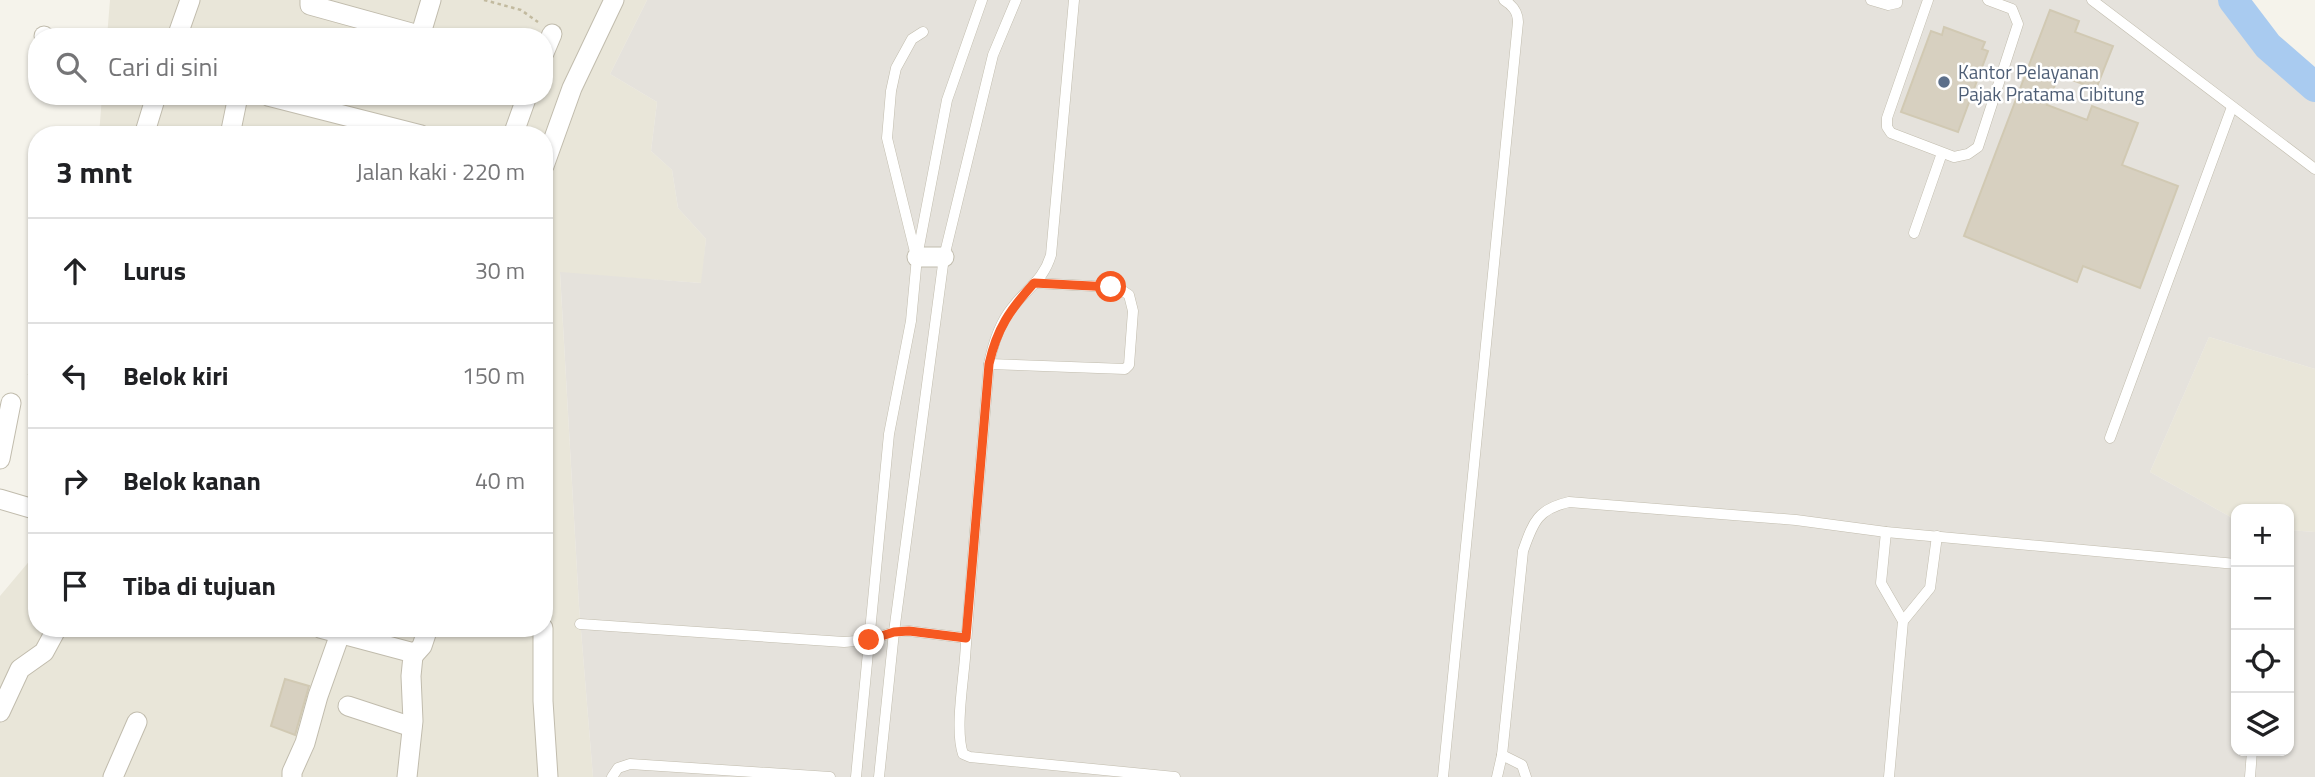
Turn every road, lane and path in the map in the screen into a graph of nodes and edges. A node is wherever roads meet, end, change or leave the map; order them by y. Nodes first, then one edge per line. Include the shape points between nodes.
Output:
1 (310, 0) edge
2 (431, 0) edge
3 (614, 0) edge
4 (982, 0) edge
5 (1016, 0) edge
6 (1074, 0) edge
7 (1504, 0) edge
8 (1871, 0) edge
9 (1897, 0) edge
10 (1928, 0) edge
11 (1988, 0) edge
12 (2092, 0) edge
13 (187, 1) edge
14 (2014, 4) edge
15 (180, 28) edge
16 (393, 28) edge
17 (423, 28) edge
18 (923, 32) dead end
19 (153, 105) edge
20 (236, 105) edge
21 (303, 105) edge
22 (524, 105) edge
23 (2232, 107) junction
24 (147, 126) edge
25 (232, 126) edge
26 (385, 126) edge
27 (516, 126) edge
28 (553, 141) edge
29 (1942, 153) junction
30 (2315, 169) edge
31 (1914, 233) dead end
32 (917, 257) junction
33 (944, 257) junction
34 (1034, 283) junction
35 (989, 364) junction
36 (11, 403) dead end
37 (2110, 438) dead end
38 (1, 450) edge
39 (0, 499) edge
40 (28, 507) edge
41 (1886, 532) junction
42 (1937, 536) junction
43 (2231, 564) edge
44 (1903, 621) junction
45 (580, 624) dead end
46 (894, 632) junction
47 (52, 637) edge
48 (354, 637) edge
49 (369, 637) edge
50 (425, 637) edge
51 (543, 637) edge
52 (966, 638) junction
53 (869, 640) junction
54 (413, 656) junction
55 (348, 706) dead end
56 (0, 712) edge
57 (137, 722) dead end
58 (412, 727) junction
59 (1502, 755) junction
60 (2252, 756) edge
61 (546, 776) edge
62 (812, 776) edge
63 (113, 777) edge
64 (292, 777) edge
65 (407, 777) edge
66 (612, 777) edge
67 (830, 777) edge
68 (856, 777) edge
69 (879, 777) edge
70 (1175, 777) edge
71 (1443, 777) edge
72 (1497, 777) edge
73 (1527, 777) edge
74 (1889, 777) edge
75 (2250, 777) edge

1 - 16 street via 310,5
2 - 17 street
3 - 28 street via 572,88
4 - 32 lane via 947,100
5 - 33 lane via 993,55
6 - 34 lane via 1051,255 1044,275
7 - 71 lane via 1518,14 1518,22
8 - 9 lane via 1892,5
10 - 29 lane via 1887,127 1891,134
11 - 14 lane
12 - 23 lane
13 - 15 street
14 - 29 lane via 2018,24 1978,147 1954,157
18 - 32 lane via 912,39 896,68 887,138
19 - 24 street
20 - 25 street
21 - 26 street
22 - 27 street
23 - 30 lane
23 - 37 lane
29 - 31 lane
32 - 33 street
32 - 53 lane via 911,321 889,434
33 - 46 lane
34 - 35 lane via 1004,319
34 - 35 lane via 1111,287 1129,295 1133,311 1129,365 1125,369
35 - 52 lane
36 - 38 street
39 - 40 street
41 - 42 lane
41 - 44 lane via 1881,583
41 - 59 lane via 1796,520 1569,502 1554,505 1533,524 1523,551
42 - 43 lane
42 - 44 lane via 1930,588
44 - 74 lane
45 - 53 lane
46 - 52 lane
46 - 53 lane
46 - 69 lane
47 - 56 street via 44,652 20,669
48 - 64 street via 318,696
49 - 54 street via 407,649
50 - 54 street
51 - 61 street
52 - 70 lane via 961,747 967,756
53 - 68 lane
54 - 58 street
55 - 58 street
57 - 63 street
58 - 65 street
59 - 72 lane
59 - 73 lane via 1522,765
60 - 75 lane
62 - 66 lane via 630,764 618,768
62 - 67 lane

